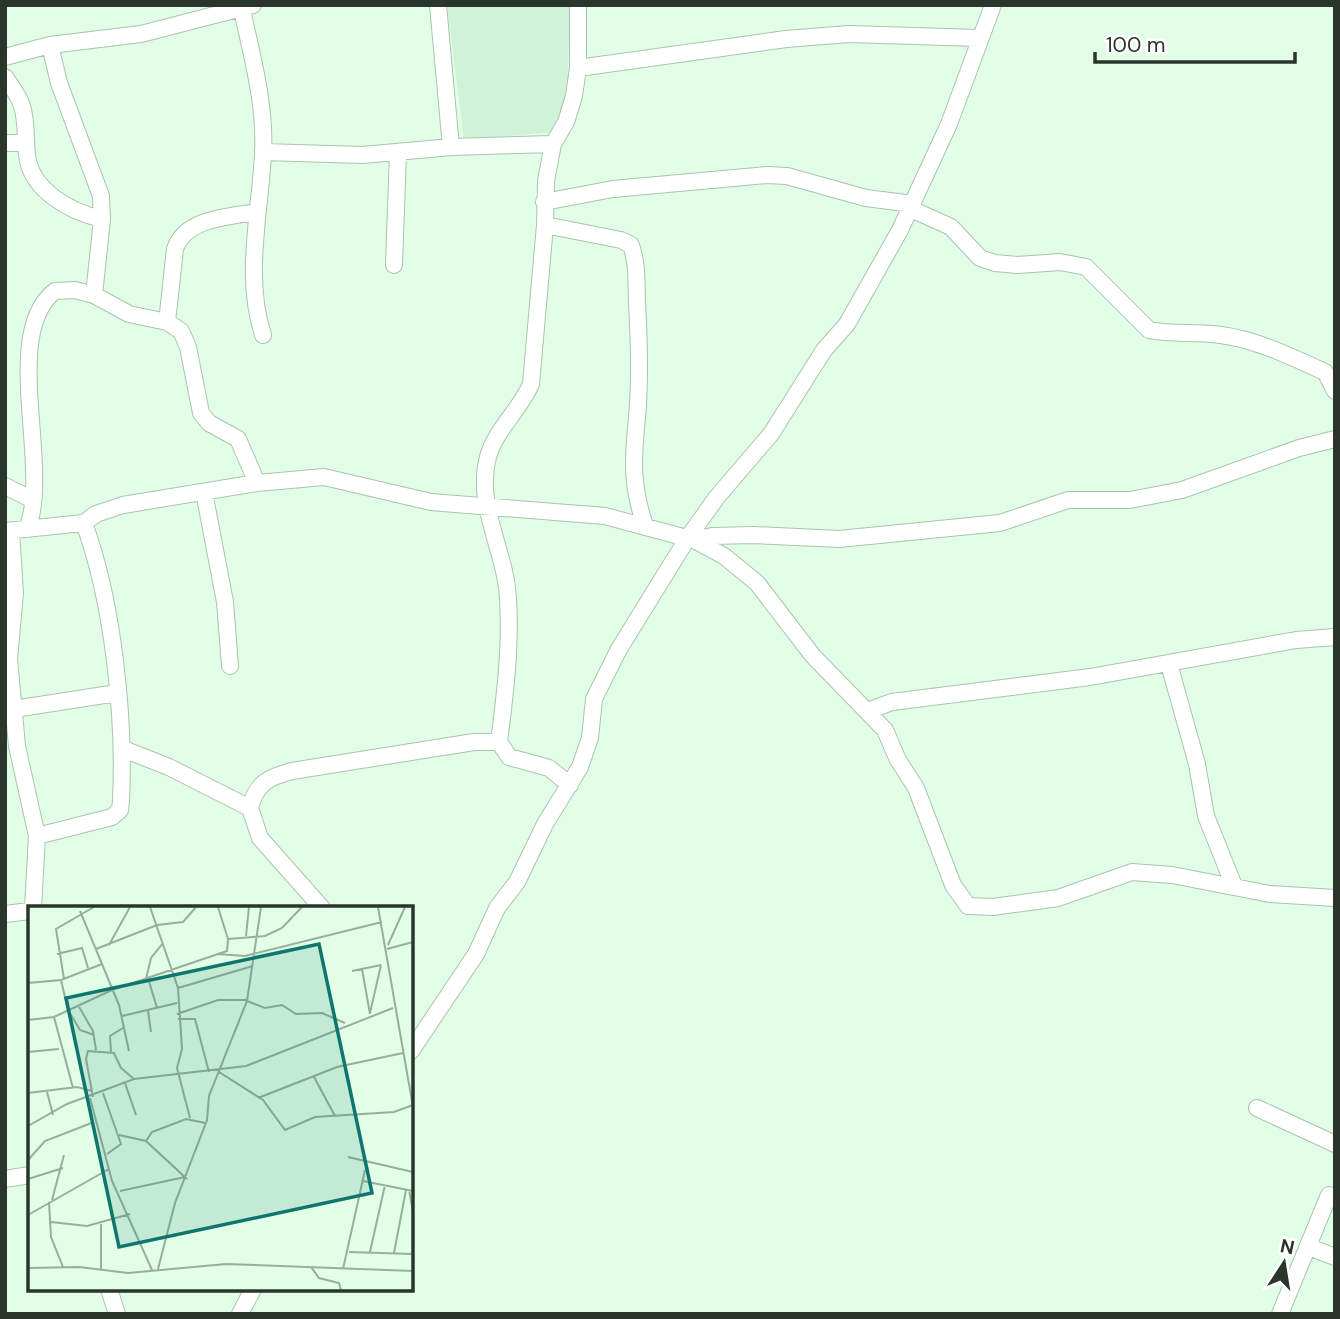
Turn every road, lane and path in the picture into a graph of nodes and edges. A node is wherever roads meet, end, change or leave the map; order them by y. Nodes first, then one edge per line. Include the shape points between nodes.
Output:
1 (438, 5) edge
2 (578, 5) edge
3 (993, 5) edge
4 (245, 6) edge
5 (979, 38) junction
6 (50, 45) junction
7 (5, 57) edge
8 (578, 68) junction
9 (5, 77) edge
10 (5, 143) edge
11 (26, 143) junction
12 (554, 144) junction
13 (452, 147) junction
14 (263, 152) junction
15 (398, 152) junction
16 (544, 202) junction
17 (912, 207) junction
18 (256, 212) junction
19 (102, 219) junction
20 (545, 225) junction
21 (394, 265) dead end
22 (94, 295) junction
23 (167, 322) junction
24 (262, 335) dead end
25 (1335, 391) edge
26 (1335, 439) edge
27 (257, 483) junction
28 (5, 486) edge
29 (204, 492) junction
30 (33, 500) junction
31 (487, 505) junction
32 (84, 523) junction
33 (645, 526) junction
34 (14, 530) edge
35 (691, 540) junction
36 (1335, 637) edge
37 (7, 659) edge
38 (1169, 664) junction
39 (230, 666) dead end
40 (117, 693) junction
41 (861, 705) junction
42 (14, 709) junction
43 (499, 742) junction
44 (123, 749) junction
45 (570, 785) junction
46 (250, 808) junction
47 (37, 836) junction
48 (1234, 886) junction
49 (1335, 898) edge
50 (32, 906) edge
51 (320, 906) edge
52 (28, 910) edge
53 (5, 914) edge
54 (413, 1044) edge
55 (1257, 1108) dead end
56 (1335, 1144) edge
57 (28, 1175) edge
58 (5, 1179) edge
59 (1329, 1195) dead end
60 (1309, 1247) junction
61 (1335, 1257) edge
62 (109, 1291) edge
63 (252, 1291) edge
64 (117, 1314) edge
65 (240, 1314) edge
66 (1280, 1314) edge

1 - 13 street
2 - 8 street
3 - 5 street
4 - 6 street via 141,34
4 - 14 street
5 - 8 street via 823,36
5 - 17 street
6 - 7 street
6 - 19 street via 59,83 96,179
8 - 12 street via 566,122
9 - 11 street via 21,103
10 - 11 street
11 - 19 street via 31,169 43,187 64,205
12 - 13 street
12 - 16 street
13 - 15 street
14 - 15 street
14 - 18 street
15 - 21 street
16 - 17 street via 613,189 767,175
16 - 20 street
17 - 25 street via 951,227 980,258 1017,265 1060,262 1086,267 1149,330 1219,334 1278,350 1325,372
17 - 35 street via 847,324
18 - 23 street via 205,222 180,238
18 - 24 street via 256,314
19 - 22 street
20 - 31 street via 530,384 488,456
20 - 33 street via 621,240 631,245 638,265 638,406 632,455 637,502
22 - 23 street via 129,314
22 - 30 street via 55,291 38,312 32,331 28,382
23 - 27 street via 186,337 201,413 209,423 238,439
26 - 35 street via 1149,498 1068,500 1000,523 839,538 754,535
27 - 29 street
27 - 31 street via 340,478 431,502
28 - 30 street
29 - 32 street via 123,505
29 - 39 street via 225,602
30 - 34 street via 32,516
31 - 33 street via 605,516
31 - 43 street via 508,597 508,667
32 - 34 street
32 - 40 street via 102,584
33 - 35 street
34 - 37 street via 15,593
35 - 41 street via 724,556 757,583 813,656
35 - 45 street via 599,686 586,752
36 - 38 street
37 - 42 street
38 - 41 street
38 - 48 street via 1197,764 1206,816
40 - 42 street
40 - 44 street
41 - 48 street via 885,730 916,788 953,885 968,906 1058,898 1132,872
42 - 47 street via 17,746
43 - 45 street via 509,757 549,768
43 - 46 street via 292,771 259,785
44 - 46 street
44 - 47 street via 116,815
45 - 54 street via 517,882 497,908 476,954
46 - 51 street via 260,838
47 - 50 street
48 - 49 street via 1270,894
52 - 53 street
55 - 56 street
57 - 58 street
59 - 60 street
60 - 61 street
60 - 66 street
62 - 64 street
63 - 65 street

